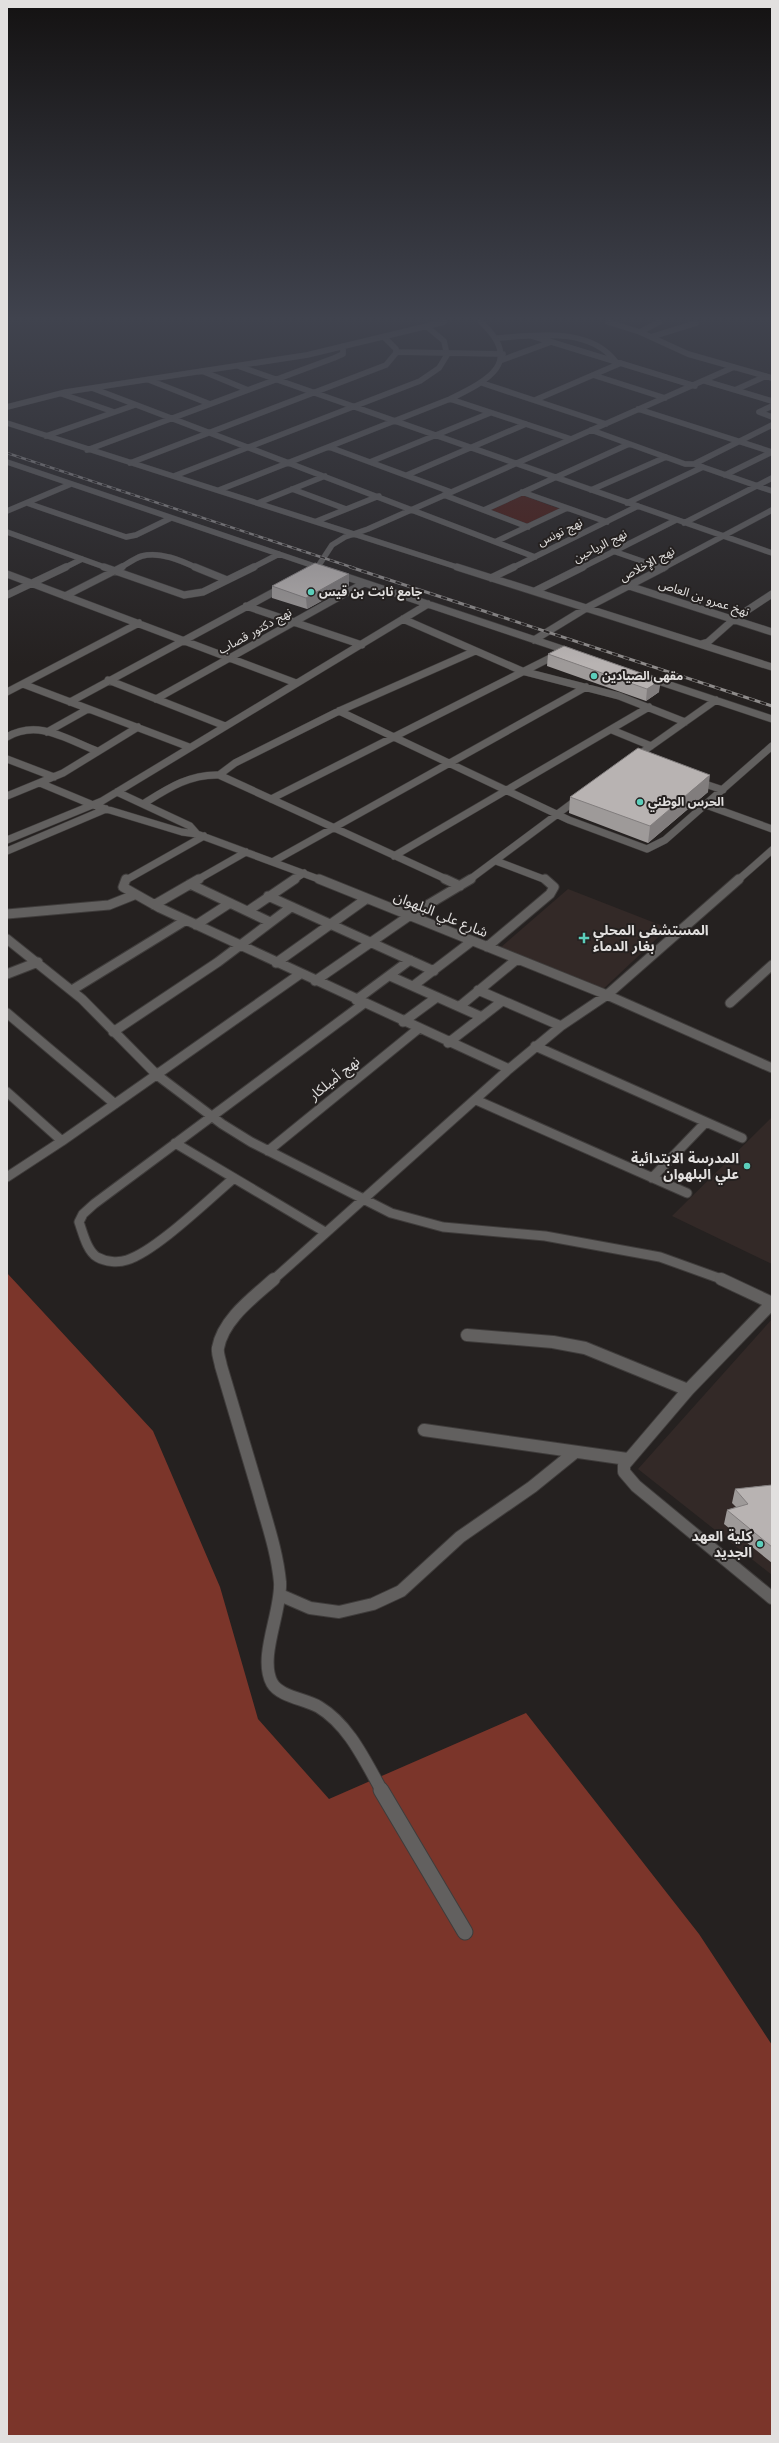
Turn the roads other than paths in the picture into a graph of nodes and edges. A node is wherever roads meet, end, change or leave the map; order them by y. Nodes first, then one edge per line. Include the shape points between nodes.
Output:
1 (46, 436) edge
2 (123, 436) edge
3 (198, 436) edge
4 (218, 436) edge
5 (278, 436) edge
6 (358, 436) edge
7 (435, 436) joint
8 (497, 436) edge
9 (562, 436) edge
10 (578, 436) edge
11 (607, 436) edge
12 (719, 436) edge
13 (750, 436) edge
14 (571, 439) junction
15 (738, 442) junction
16 (629, 444) junction
17 (329, 447) junction
18 (248, 448) junction
19 (469, 448) junction
20 (87, 450) junction
21 (772, 452) edge
22 (666, 457) junction
23 (7, 462) edge
24 (370, 462) junction
25 (130, 463) junction
26 (290, 463) junction
27 (515, 464) junction
28 (694, 464) junction
29 (703, 467) junction
30 (725, 475) junction
31 (174, 476) junction
32 (325, 476) junction
33 (407, 476) junction
34 (555, 478) junction
35 (772, 478) edge
36 (71, 484) junction
37 (757, 486) junction
38 (292, 489) junction
39 (219, 490) junction
40 (592, 490) junction
41 (772, 491) edge
42 (451, 492) junction
43 (522, 492) junction
44 (444, 495) junction
45 (379, 496) junction
46 (27, 503) junction
47 (258, 503) junction
48 (627, 503) junction
49 (638, 506) junction
50 (566, 508) junction
51 (412, 509) junction
52 (346, 510) junction
53 (484, 510) junction
54 (772, 510) edge
55 (7, 512) edge
56 (171, 518) junction
57 (676, 520) junction
58 (317, 521) junction
59 (607, 522) junction
60 (684, 523) junction
61 (528, 527) junction
62 (7, 532) edge
63 (355, 533) junction
64 (721, 536) junction
65 (497, 541) junction
66 (613, 551) junction
67 (772, 553) edge
68 (279, 554) junction
69 (535, 557) junction
70 (82, 559) junction
71 (319, 567) junction
72 (663, 568) junction
73 (114, 570) junction
74 (7, 574) edge
75 (307, 574) edge
76 (491, 578) junction
77 (228, 580) junction
78 (364, 583) junction
79 (33, 584) junction
80 (289, 584) edge
81 (629, 586) junction
82 (535, 591) junction
83 (772, 594) edge
84 (7, 595) edge
85 (65, 596) junction
86 (428, 604) junction
87 (246, 606) junction
88 (588, 607) junction
89 (734, 619) junction
90 (403, 620) junction
91 (294, 622) junction
92 (139, 623) junction
93 (772, 632) edge
94 (184, 640) junction
95 (534, 640) junction
96 (362, 644) junction
97 (702, 644) junction
98 (475, 651) junction
99 (566, 651) junction
100 (580, 656) edge
101 (230, 657) junction
102 (772, 667) edge
103 (522, 671) junction
104 (643, 676) edge
105 (108, 680) junction
106 (296, 683) junction
107 (23, 684) junction
108 (586, 687) junction
109 (7, 692) edge
110 (156, 699) junction
111 (716, 700) junction
112 (70, 702) junction
113 (649, 707) junction
114 (88, 709) junction
115 (339, 711) junction
116 (772, 719) edge
117 (685, 722) junction
118 (224, 726) junction
119 (138, 727) junction
120 (612, 730) junction
121 (47, 732) junction
122 (7, 737) edge
123 (392, 737) junction
124 (651, 746) junction
125 (772, 746) edge
126 (189, 747) junction
127 (97, 751) junction
128 (7, 759) edge
129 (635, 760) edge
130 (447, 764) junction
131 (219, 775) junction
132 (54, 777) junction
133 (686, 777) edge
134 (40, 783) junction
135 (505, 790) junction
136 (723, 790) junction
137 (589, 791) edge
138 (117, 792) junction
139 (7, 796) edge
140 (271, 800) junction
141 (143, 804) junction
142 (93, 805) junction
143 (706, 805) junction
144 (106, 809) junction
145 (557, 814) junction
146 (332, 828) junction
147 (772, 829) edge
148 (201, 835) junction
149 (7, 840) edge
150 (772, 850) edge
151 (7, 851) edge
152 (246, 852) junction
153 (394, 856) junction
154 (274, 861) junction
155 (496, 861) junction
156 (304, 873) junction
157 (190, 884) junction
158 (460, 886) junction
159 (134, 895) junction
160 (268, 896) junction
161 (366, 899) junction
162 (230, 903) junction
163 (154, 905) junction
164 (291, 907) junction
165 (248, 911) junction
166 (7, 914) edge
167 (408, 916) junction
168 (186, 920) junction
169 (270, 922) junction
170 (330, 924) junction
171 (196, 925) junction
172 (7, 939) edge
173 (472, 941) junction
174 (369, 942) junction
175 (238, 945) junction
176 (487, 947) junction
177 (410, 960) junction
178 (516, 960) junction
179 (38, 962) junction
180 (276, 963) junction
181 (772, 965) edge
182 (434, 972) junction
183 (7, 974) edge
184 (300, 974) junction
185 (390, 976) junction
186 (315, 981) junction
187 (413, 986) junction
188 (72, 990) junction
189 (478, 990) junction
190 (607, 995) junction
191 (437, 997) junction
192 (360, 1002) junction
193 (502, 1002) junction
194 (730, 1003) dead end
195 (460, 1006) junction
196 (7, 1013) edge
197 (482, 1016) junction
198 (403, 1022) junction
199 (561, 1026) junction
200 (418, 1029) junction
201 (113, 1032) junction
202 (448, 1042) junction
203 (535, 1046) junction
204 (509, 1068) junction
205 (772, 1068) edge
206 (157, 1075) junction
207 (7, 1092) edge
208 (476, 1100) junction
209 (115, 1104) junction
210 (211, 1116) junction
211 (706, 1122) junction
212 (742, 1138) dead end
213 (62, 1141) junction
214 (175, 1143) junction
215 (268, 1151) junction
216 (7, 1177) edge
217 (234, 1178) junction
218 (652, 1178) junction
219 (686, 1193) dead end
220 (362, 1200) junction
221 (325, 1232) junction
222 (772, 1303) edge
223 (467, 1335) dead end
224 (688, 1390) junction
225 (424, 1430) dead end
226 (574, 1453) junction
227 (627, 1460) junction
228 (280, 1595) junction
229 (772, 1598) edge
230 (465, 1932) dead end

1 - 20 street
2 - 20 street
3 - 25 street
4 - 18 street
5 - 18 street
6 - 17 street
7 - 19 street
7 - 24 street
8 - 19 street
9 - 14 street
10 - 14 street
11 - 16 street
12 - 15 street
13 - 15 street
14 - 27 street
15 - 21 street
15 - 28 street
16 - 22 street
16 - 34 street
17 - 24 street
17 - 26 street
18 - 26 street
18 - 31 street
19 - 27 street
19 - 33 street
20 - 25 street
21 - 30 street
22 - 28 street via 685,464
22 - 40 street
23 - 36 street
24 - 33 street
25 - 31 street
26 - 32 street
26 - 39 street
27 - 34 street
27 - 42 street
28 - 29 street
29 - 30 street
29 - 48 street
30 - 37 street
31 - 39 street
32 - 38 street
32 - 45 street
33 - 42 street
34 - 40 street
34 - 43 street
35 - 37 street
36 - 46 street
36 - 56 street
37 - 41 street
37 - 60 street
38 - 47 street
38 - 52 street
39 - 47 street
40 - 48 street
42 - 44 street
43 - 50 street
43 - 53 street
44 - 51 street
44 - 53 street
45 - 51 street
45 - 52 street
46 - 55 street
46 - 56 street via 126,537 136,535
47 - 58 street
48 - 49 street
49 - 57 street
49 - 59 street, نهج تونس
50 - 59 street
50 - 61 street
51 - 63 street
51 - 65 street
52 - 58 street
53 - 61 street
54 - 64 street, نهج الإخلاص
56 - 68 street
57 - 60 street
57 - 66 street, نهج الرياحين
58 - 63 street
59 - 69 street, نهج تونس
60 - 64 street
61 - 65 street
62 - 70 street
63 - 71 street via 339,540 328,549 322,555
63 - 76 street
64 - 67 street
64 - 72 street, نهج الإخلاص
65 - 69 street
66 - 72 street
66 - 82 street, نهج الرياحين
68 - 71 street
68 - 77 street
69 - 76 street, نهج تونس
70 - 73 street
70 - 79 street
71 - 75 street
71 - 78 street
72 - 81 street, نهج الإخلاص
73 - 77 street via 184,595 197,595
73 - 77 street via 142,556 155,554
73 - 85 street
74 - 79 street
76 - 82 street
78 - 86 street
78 - 91 street, نهج دكتور قصاب
79 - 84 street
79 - 85 street
80 - 87 street
81 - 88 street, نهج الإخلاص
81 - 89 street, نهخ عمرو بن العاص
82 - 88 street
83 - 89 street
85 - 92 street
86 - 90 street
86 - 95 street
87 - 91 street
87 - 94 street
88 - 95 street, نهج الإخلاص
88 - 97 street
89 - 93 street, نهخ عمرو بن العاص
89 - 97 street via 708,642
90 - 96 street
90 - 98 street
91 - 96 street
91 - 101 street, نهج دكتور قصاب
92 - 94 street
92 - 107 street
94 - 101 street
94 - 105 street
95 - 99 street
96 - 106 street
97 - 102 street
98 - 103 street
98 - 115 street
99 - 100 street
99 - 103 street
101 - 106 street
101 - 110 street, نهج دكتور قصاب
103 - 108 street
103 - 123 street
104 - 111 street
105 - 110 street
105 - 112 street
106 - 118 street
107 - 109 street
107 - 112 street
108 - 113 street
108 - 130 street
110 - 118 street
111 - 116 street
111 - 117 street
112 - 114 street
113 - 117 street
113 - 120 street
114 - 119 street
114 - 121 street
115 - 123 street
115 - 131 street via 235,763
117 - 124 street
118 - 126 street
119 - 126 street
119 - 127 street
120 - 124 street
120 - 135 street
121 - 122 street via 26,728
121 - 127 street
123 - 130 street
123 - 140 street
124 - 129 street
125 - 136 street
126 - 138 street
127 - 132 street
128 - 132 street
130 - 135 street
130 - 146 street
131 - 140 street
131 - 141 street via 192,777
132 - 134 street
133 - 136 street
134 - 139 street
134 - 142 street, شارع علي البلهوان
135 - 145 street
135 - 153 street
136 - 143 street
137 - 145 street
138 - 141 street
138 - 142 street
140 - 146 street
141 - 148 street via 190,826
142 - 144 street, شارع علي البلهوان
142 - 149 street
143 - 145 street via 665,840 648,849 582,826
143 - 147 street
144 - 148 street, شارع علي البلهوان
144 - 151 street
145 - 155 street
146 - 153 street
146 - 154 street
148 - 152 street, شارع علي البلهوان
148 - 159 street via 128,877 122,885
150 - 190 street
152 - 154 street, شارع علي البلهوان
152 - 157 street
153 - 158 street
154 - 156 street, شارع علي البلهوان
155 - 158 street
155 - 176 street via 551,882 554,887 550,894
156 - 160 street
156 - 161 street, شارع علي البلهوان
157 - 162 street
157 - 163 street
158 - 167 street
159 - 163 street
159 - 166 street via 109,905
160 - 164 street
160 - 165 street
161 - 167 street, شارع علي البلهوان
161 - 170 street
162 - 165 street
162 - 171 street
163 - 168 street
164 - 169 street
164 - 170 street
165 - 169 street
167 - 173 street, شارع علي البلهوان
167 - 174 street
168 - 171 street
168 - 188 street
169 - 175 street
170 - 174 street
170 - 180 street
171 - 175 street
172 - 179 street
173 - 176 street, شارع علي البلهوان
173 - 182 street
174 - 177 street
174 - 186 street
175 - 180 street
175 - 201 street via 218,962
176 - 178 street, شارع علي البلهوان
177 - 182 street
177 - 185 street
178 - 189 street
178 - 190 street, شارع علي البلهوان
179 - 183 street
179 - 188 street
180 - 184 street
181 - 194 street
182 - 187 street
184 - 186 street
184 - 206 street
185 - 187 street
185 - 192 street
186 - 192 street
187 - 191 street
188 - 201 street
189 - 193 street
189 - 195 street
190 - 199 street
190 - 205 street, شارع علي البلهوان
191 - 195 street
191 - 198 street
192 - 198 street
192 - 210 street
193 - 197 street
193 - 199 street
195 - 197 street
196 - 209 street
197 - 202 street
198 - 200 street
199 - 203 street
200 - 202 street
200 - 215 street, نهج أميلكار
201 - 206 street
202 - 204 street
203 - 204 street
203 - 211 street
204 - 208 street
206 - 209 street
206 - 210 street
207 - 213 street
208 - 218 street
208 - 220 street
209 - 213 street
210 - 214 street
210 - 215 street
211 - 212 street
211 - 218 street
213 - 216 street
214 - 217 street
214 - 217 street via 83,1214 79,1222 80,1229 91,1251 97,1257 110,1262 127,1260 142,1254
215 - 220 street
217 - 221 street
218 - 219 street
220 - 221 street
220 - 222 street via 391,1213 443,1227 545,1236 660,1258 724,1280
221 - 228 street via 236,1314 221,1338 218,1349 276,1553
222 - 224 street
223 - 224 street via 553,1342 585,1348
224 - 227 street
225 - 226 street
226 - 227 street
226 - 228 street via 460,1537 401,1591 373,1604 340,1612 310,1608
227 - 229 street via 624,1472 636,1486
228 - 230 street via 268,1659 271,1685 277,1690 326,1709 336,1718 351,1738

